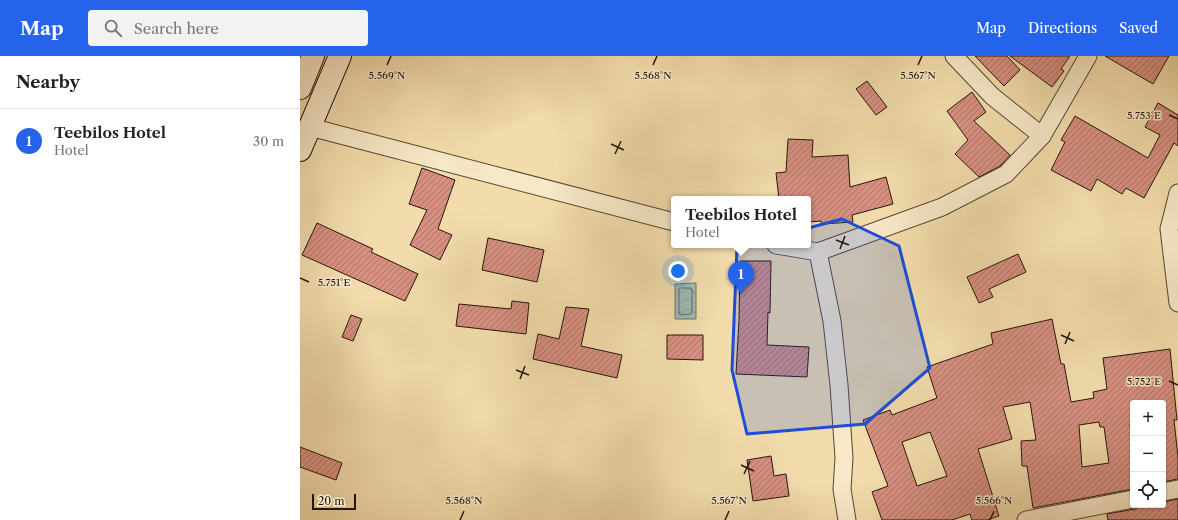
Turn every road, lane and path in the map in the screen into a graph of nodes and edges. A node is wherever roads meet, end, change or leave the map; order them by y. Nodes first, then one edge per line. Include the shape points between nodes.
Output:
1 (314, 56) edge
2 (340, 56) edge
3 (954, 56) edge
4 (1088, 56) edge
5 (300, 88) edge
6 (310, 128) junction
7 (1042, 136) junction
8 (300, 150) edge
9 (1178, 193) edge
10 (671, 221) edge
11 (794, 248) edge
12 (818, 252) junction
13 (1178, 303) edge
14 (1178, 489) edge
15 (1166, 491) edge
16 (1130, 500) edge
17 (848, 520) edge
18 (1026, 520) edge

1 - 5 street
2 - 6 street
3 - 7 street via 992,96
4 - 7 street
6 - 8 street
6 - 10 street
7 - 12 street via 1006,174 942,207
9 - 13 street via 1169,229
11 - 12 street
12 - 17 street via 832,321 844,458 842,489
14 - 15 street
16 - 18 street

